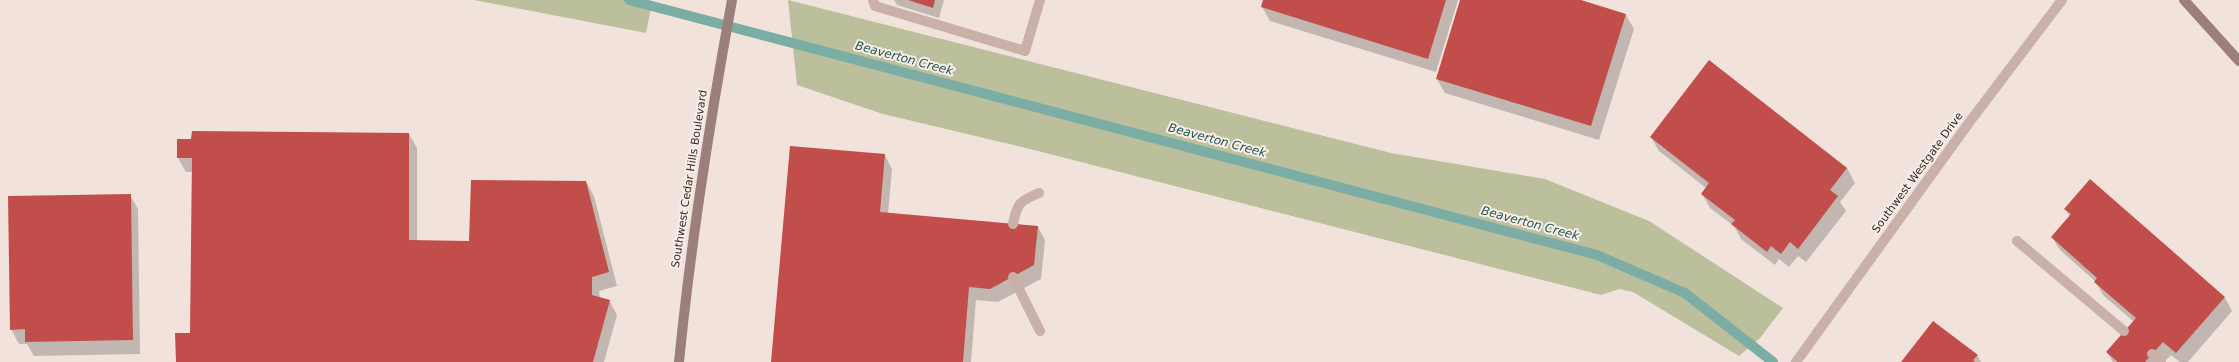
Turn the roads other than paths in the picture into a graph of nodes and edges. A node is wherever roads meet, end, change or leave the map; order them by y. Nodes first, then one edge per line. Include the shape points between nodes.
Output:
1 (732, 0) edge
2 (873, 0) edge
3 (1040, 0) edge
4 (2062, 0) edge
5 (2184, 0) edge
6 (2239, 61) edge
7 (1039, 194) dead end
8 (1013, 224) dead end
9 (2017, 241) dead end
10 (1013, 277) dead end
11 (1040, 331) dead end
12 (2124, 331) dead end
13 (2152, 354) dead end
14 (679, 362) edge
15 (1796, 362) edge
16 (2161, 362) edge

1 - 14 main road, Southwest Cedar Hills Boulevard via 688,267
2 - 3 street via 875,6 1025,50
4 - 15 street, Southwest Westgate Drive via 1971,120
5 - 6 main road
7 - 8 street via 1022,201 1016,208
9 - 12 street
10 - 11 street
13 - 16 street

